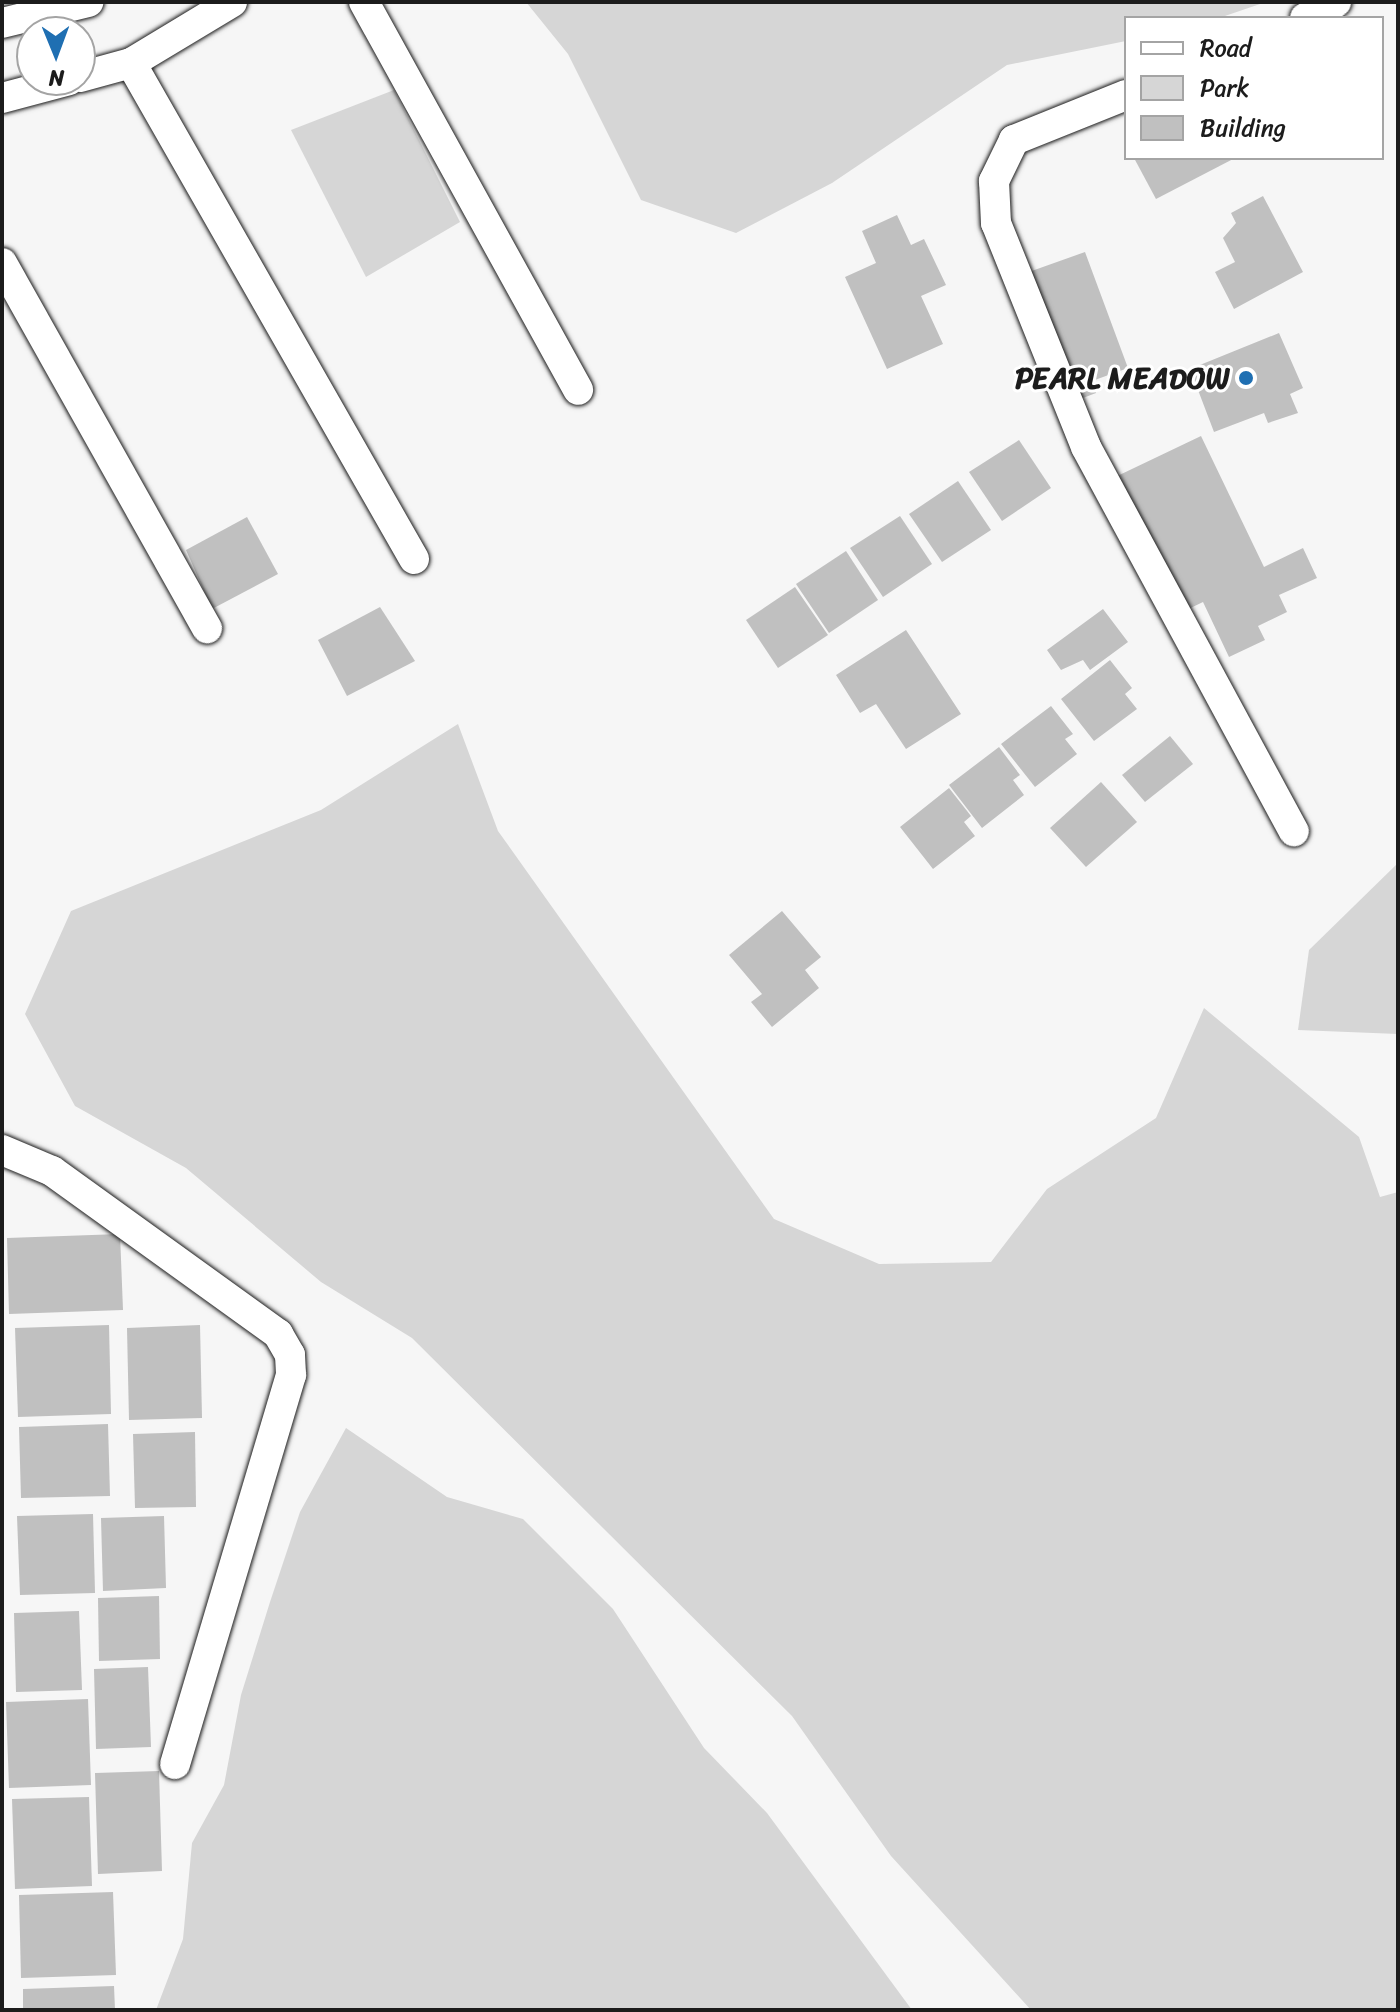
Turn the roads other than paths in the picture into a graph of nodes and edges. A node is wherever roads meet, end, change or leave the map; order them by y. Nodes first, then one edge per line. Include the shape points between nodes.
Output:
1 (88, 2) edge
2 (232, 2) edge
3 (364, 2) edge
4 (1336, 2) edge
5 (1309, 16) edge
6 (2, 23) edge
7 (131, 63) junction
8 (96, 73) edge
9 (1124, 96) edge
10 (2, 263) edge
11 (578, 390) dead end
12 (414, 559) dead end
13 (207, 628) dead end
14 (1294, 831) dead end
15 (2, 1150) edge
16 (175, 1764) dead end

1 - 6 street
2 - 7 street
3 - 11 street
4 - 5 street
7 - 8 street
7 - 12 street
9 - 14 street via 1014,140 994,181 996,223 1086,447
10 - 13 street
15 - 16 street via 52,1171 278,1334 290,1355 291,1375

